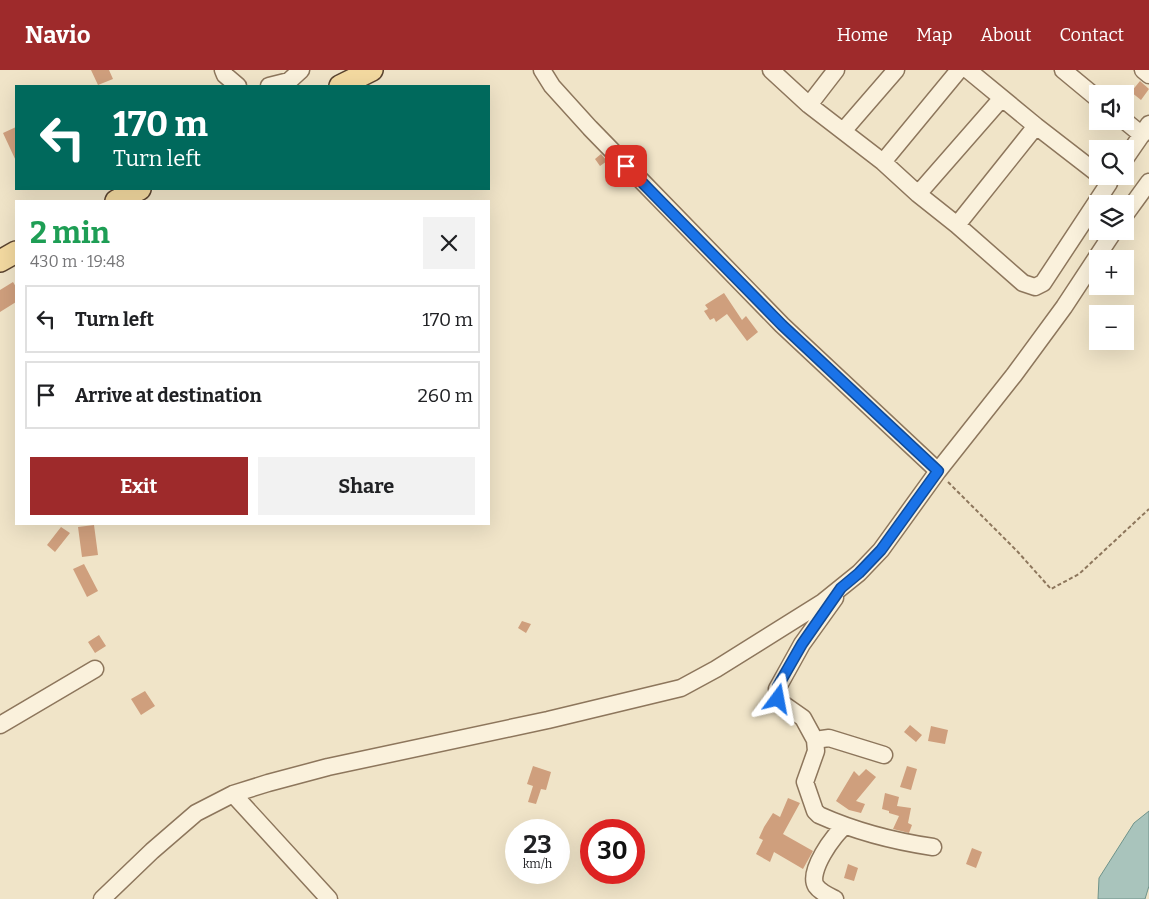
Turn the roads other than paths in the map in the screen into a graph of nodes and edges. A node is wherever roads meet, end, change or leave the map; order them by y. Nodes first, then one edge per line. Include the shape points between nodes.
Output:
1 (223, 70) edge
2 (372, 70) edge
3 (542, 70) edge
4 (771, 70) edge
5 (836, 70) edge
6 (896, 70) edge
7 (959, 70) edge
8 (968, 70) edge
9 (1063, 70) edge
10 (1143, 70) edge
11 (1149, 75) edge
12 (294, 79) edge
13 (237, 85) edge
14 (273, 85) edge
15 (342, 85) edge
16 (1089, 92) edge
17 (1002, 98) junction
18 (809, 105) junction
19 (1036, 126) junction
20 (844, 130) junction
21 (1145, 130) edge
22 (1134, 146) edge
23 (883, 162) junction
24 (1089, 165) edge
25 (1149, 182) edge
26 (1100, 185) edge
27 (138, 190) edge
28 (918, 194) junction
29 (118, 200) edge
30 (1134, 203) edge
31 (957, 224) junction
32 (1108, 240) edge
33 (15, 253) edge
34 (0, 261) edge
35 (938, 471) junction
36 (841, 588) junction
37 (95, 669) dead end
38 (0, 724) edge
39 (815, 740) junction
40 (884, 755) dead end
41 (233, 794) junction
42 (845, 826) junction
43 (933, 847) dead end
44 (102, 899) edge
45 (329, 899) edge
46 (836, 899) edge

1 - 13 street
2 - 15 main road
3 - 35 street via 590,128 782,325
4 - 18 street
5 - 18 street
6 - 20 street
7 - 23 street
8 - 17 street
9 - 16 street
10 - 11 street
12 - 14 street
17 - 19 street
17 - 28 street
18 - 20 street
19 - 24 street
19 - 31 street
20 - 23 street
21 - 22 street
23 - 28 street
25 - 30 street
26 - 31 street via 1043,283 1035,286 1023,283
27 - 29 main road
28 - 31 street
32 - 35 street via 1014,375
33 - 34 main road
35 - 36 street via 881,550
36 - 39 street via 802,644 777,689 778,699 803,718
36 - 41 street via 716,670 681,688 328,767
37 - 38 street
39 - 40 street via 829,738
39 - 42 street via 816,751 805,778 806,788 819,815
41 - 44 street via 196,813
41 - 45 street
42 - 43 street via 891,840
42 - 46 street via 823,854 814,881 821,891

